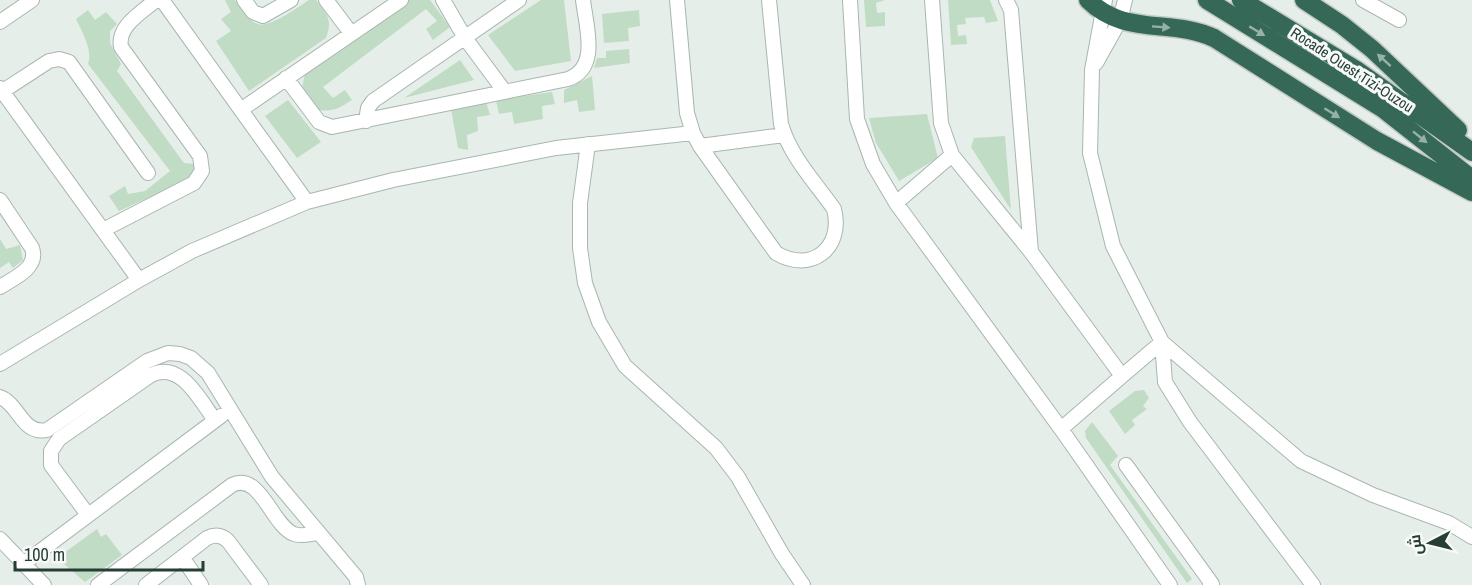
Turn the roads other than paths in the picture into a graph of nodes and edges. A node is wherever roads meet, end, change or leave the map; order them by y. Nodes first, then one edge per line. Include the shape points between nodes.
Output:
1 (32, 0) edge
2 (156, 0) edge
3 (162, 0) edge
4 (291, 0) edge
5 (326, 0) edge
6 (400, 0) edge
7 (442, 0) edge
8 (519, 0) edge
9 (583, 0) edge
10 (676, 0) edge
11 (769, 0) edge
12 (850, 0) edge
13 (932, 0) edge
14 (1006, 0) edge
15 (1125, 0) edge
16 (1207, 0) edge
17 (1241, 0) edge
18 (1304, 0) edge
19 (1363, 0) edge
20 (248, 2) edge
21 (1098, 4) edge
22 (1120, 20) junction
23 (1399, 20) dead end
24 (0, 22) edge
25 (351, 33) junction
26 (465, 38) junction
27 (1092, 70) junction
28 (286, 78) junction
29 (1, 89) edge
30 (505, 92) junction
31 (242, 109) junction
32 (366, 121) junction
33 (693, 133) junction
34 (784, 135) junction
35 (1472, 143) edge
36 (588, 144) junction
37 (700, 146) junction
38 (1472, 152) edge
39 (952, 155) junction
40 (148, 172) dead end
41 (1472, 178) edge
42 (1472, 192) edge
43 (0, 200) edge
44 (307, 202) junction
45 (896, 203) junction
46 (103, 230) junction
47 (1031, 252) junction
48 (139, 280) junction
49 (0, 287) edge
50 (1162, 342) junction
51 (0, 364) edge
52 (1122, 376) junction
53 (0, 397) edge
54 (230, 409) junction
55 (215, 420) junction
56 (1061, 429) junction
57 (1126, 465) dead end
58 (88, 515) junction
59 (317, 533) junction
60 (1472, 537) edge
61 (0, 539) edge
62 (182, 557) junction
63 (23, 564) junction
64 (44, 585) edge
65 (98, 585) edge
66 (146, 585) edge
67 (201, 585) edge
68 (261, 585) edge
69 (358, 585) edge
70 (803, 585) edge
71 (1170, 585) edge
72 (1212, 585) edge
73 (1313, 585) edge

1 - 24 street
2 - 46 street via 124,28 121,47 200,156 202,171 194,183
3 - 31 street
4 - 20 street via 263,16 253,12
5 - 25 street
6 - 25 street
7 - 26 street
8 - 26 street
9 - 30 street via 588,51 584,69 568,80
10 - 33 street via 687,113
11 - 34 street
12 - 45 street via 857,119 873,164
13 - 39 street via 941,123
14 - 47 street via 1011,10
15 - 22 street
16 -> 41 highway, Rocade Ouest Tizi-Ouzou via 1382,108
17 - 38 highway, Rocade Ouest Tizi-Ouzou via 1358,71
35 -> 18 highway via 1384,59
19 - 23 street
21 - 22 highway
21 - 27 street
22 - 27 street
22 -> 42 highway via 1207,35 1377,141
25 - 28 street
26 - 30 street
26 - 32 street via 373,100
27 - 50 street via 1090,153 1113,246
28 - 31 street
28 - 32 street via 325,125 339,127
29 - 40 street via 49,61 69,62
29 - 46 street
30 - 32 street
31 - 44 street
33 - 36 street
33 - 37 street
34 - 37 street
34 - 37 street via 834,209 837,220 833,241 818,257 807,261 786,259 776,253
36 - 44 street via 465,164
36 - 70 street via 580,203 580,248 585,283 599,322 625,366 716,448 738,477
39 - 45 street
39 - 47 street
43 - 49 street via 34,255 30,266
44 - 48 street via 192,251
45 - 56 street
46 - 48 street
47 - 52 street
48 - 51 street
50 - 52 street
50 - 60 street via 1300,461 1373,495 1449,523
50 - 73 street via 1165,382 1183,412
52 - 56 street
53 - 54 street via 8,400 28,426 46,430 147,361 168,353 200,364
54 - 55 street
54 - 59 street via 264,466
55 - 58 street
55 - 58 street via 182,378 164,370 59,439 51,451 51,465
56 - 71 street
57 - 72 street
58 - 63 street
59 - 65 street via 299,535 288,531 252,486 239,482
59 - 69 street via 356,577
61 - 63 street
62 - 66 street
62 - 67 street
62 - 68 street via 207,538 221,536
63 - 64 street

